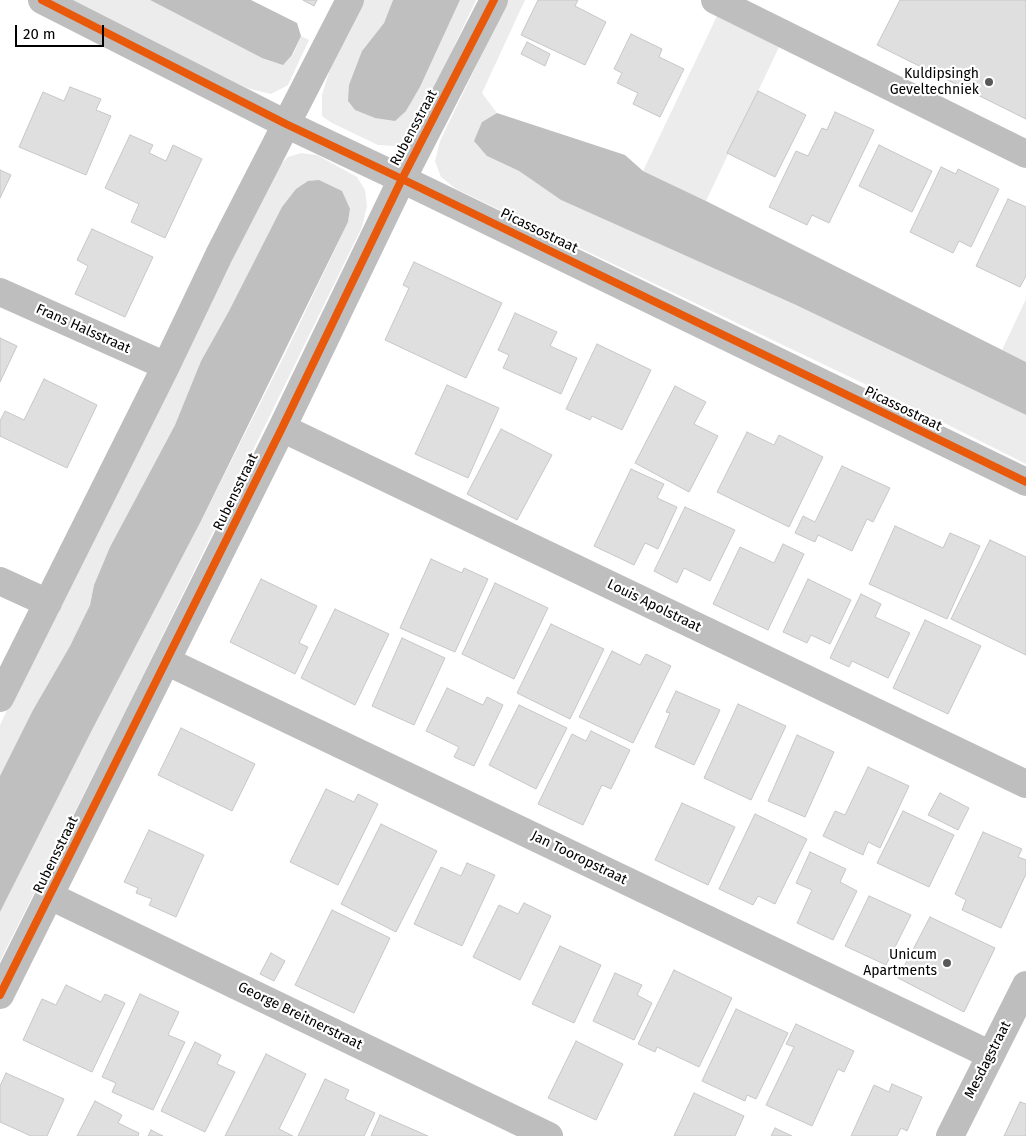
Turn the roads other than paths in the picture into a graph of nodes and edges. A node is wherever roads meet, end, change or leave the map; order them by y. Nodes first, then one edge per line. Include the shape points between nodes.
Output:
1 (42, 0) edge
2 (350, 0) edge
3 (494, 0) edge
4 (715, 0) edge
5 (286, 124) junction
6 (1026, 154) edge
7 (402, 179) junction
8 (0, 292) edge
9 (166, 366) junction
10 (282, 428) junction
11 (1026, 482) edge
12 (0, 581) edge
13 (48, 603) junction
14 (166, 661) junction
15 (0, 698) edge
16 (1026, 784) edge
17 (50, 896) junction
18 (1026, 985) edge
19 (0, 995) edge
20 (991, 1055) junction
21 (549, 1136) edge
22 (950, 1136) edge

1 - 5 street, Picassostraat
2 - 5 street
3 - 7 street, Rubensstraat
4 - 6 street
5 - 7 street, Picassostraat
5 - 9 street
7 - 10 street, Rubensstraat
7 - 11 street, Picassostraat
8 - 9 street, Frans Halsstraat
9 - 13 street
10 - 14 street, Rubensstraat
10 - 16 street, Louis Apolstraat
12 - 13 street
13 - 15 street
14 - 17 street, Rubensstraat
14 - 20 street, Jan Tooropstraat
17 - 19 street, Rubensstraat
17 - 21 street, George Breitnerstraat
18 - 20 street, Mesdagstraat
20 - 22 street, Mesdagstraat

